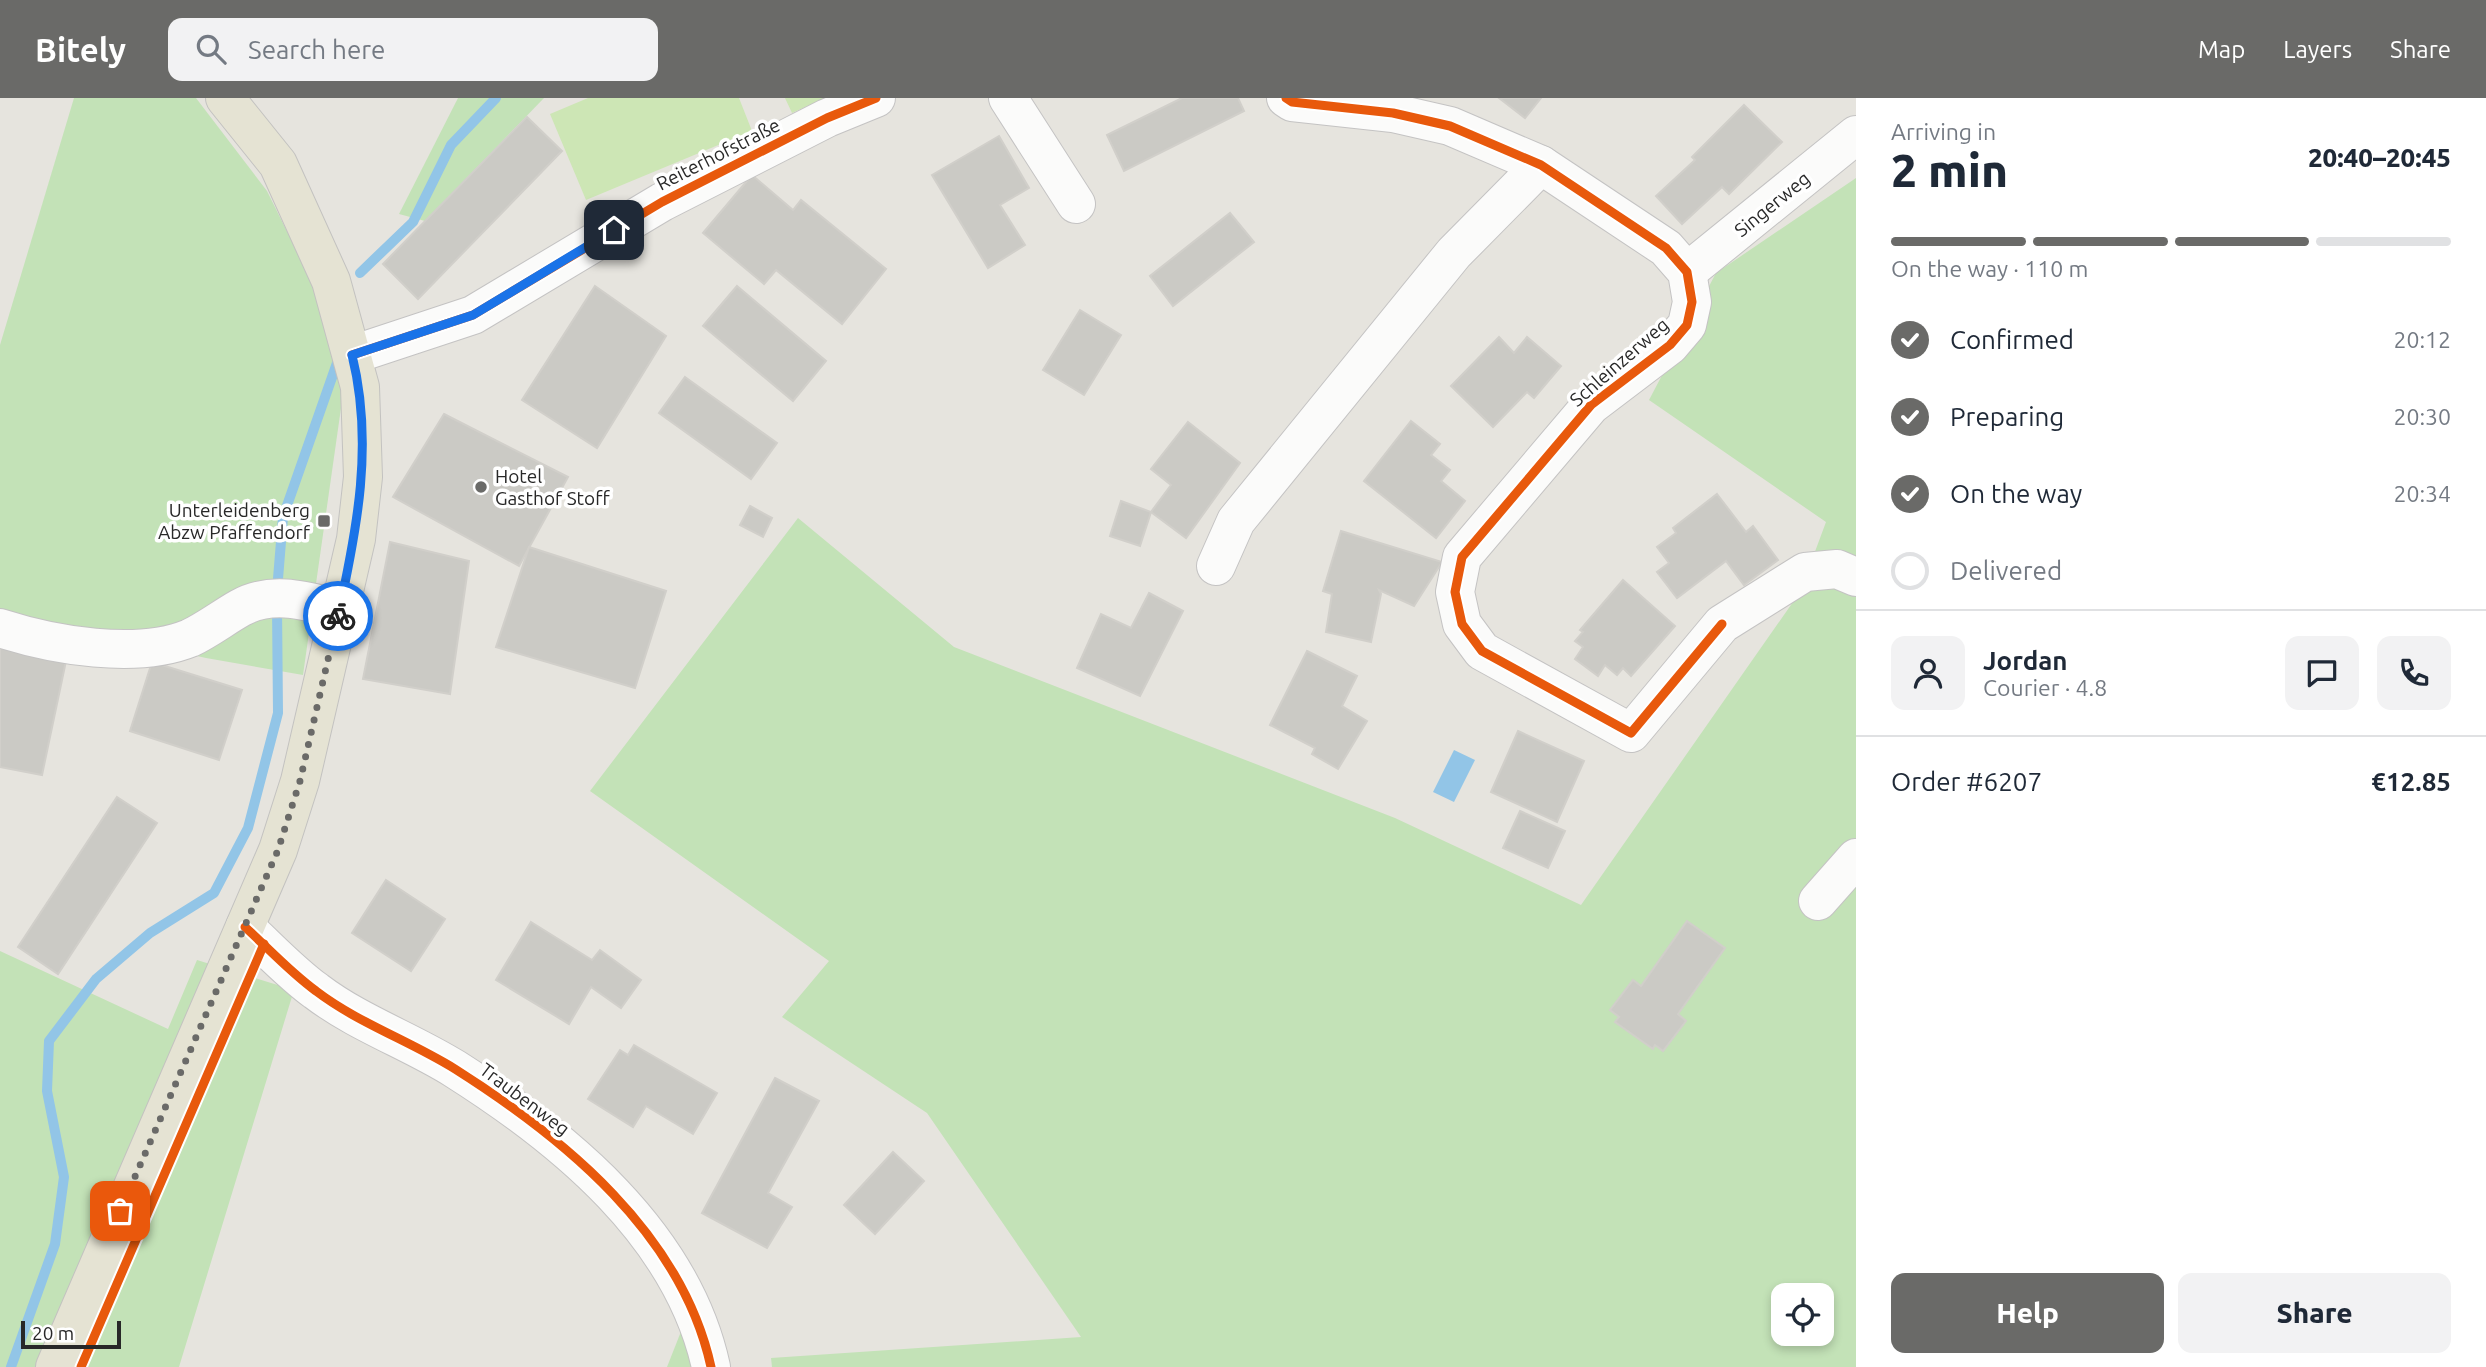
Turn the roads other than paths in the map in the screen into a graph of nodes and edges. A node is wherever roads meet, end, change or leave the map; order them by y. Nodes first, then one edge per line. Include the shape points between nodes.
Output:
1 (225, 98) edge
2 (876, 98) edge
3 (1008, 98) edge
4 (1286, 98) edge
5 (1856, 135) edge
6 (1541, 165) junction
7 (1076, 204) dead end
8 (1687, 272) junction
9 (352, 355) junction
10 (1216, 566) dead end
11 (1856, 577) edge
12 (340, 609) junction
13 (0, 628) edge
14 (1856, 858) edge
15 (1818, 901) dead end
16 (245, 927) junction
17 (55, 1367) edge
18 (711, 1367) edge

1 - 9 main road via 278,164 331,281
2 - 9 street, Reiterhofstraße via 662,202 473,315
3 - 7 street
4 - 6 street via 1450,126
5 - 8 street, Singerweg
6 - 8 street via 1666,248
6 - 10 street via 1454,253 1236,521
8 - 11 street, Schleinzerweg via 1692,302 1687,325 1670,345 1591,405 1462,557 1455,592 1462,624 1482,651 1631,733 1723,624 1805,572 1837,569
9 - 12 main road via 360,387 363,477 356,539
12 - 13 street via 280,598 244,606 189,638 143,649 89,647
12 - 16 main road via 300,781 278,850
14 - 15 street
16 - 17 main road
16 - 18 street, Traubenweg via 316,992 454,1069 603,1182 666,1260 695,1317

